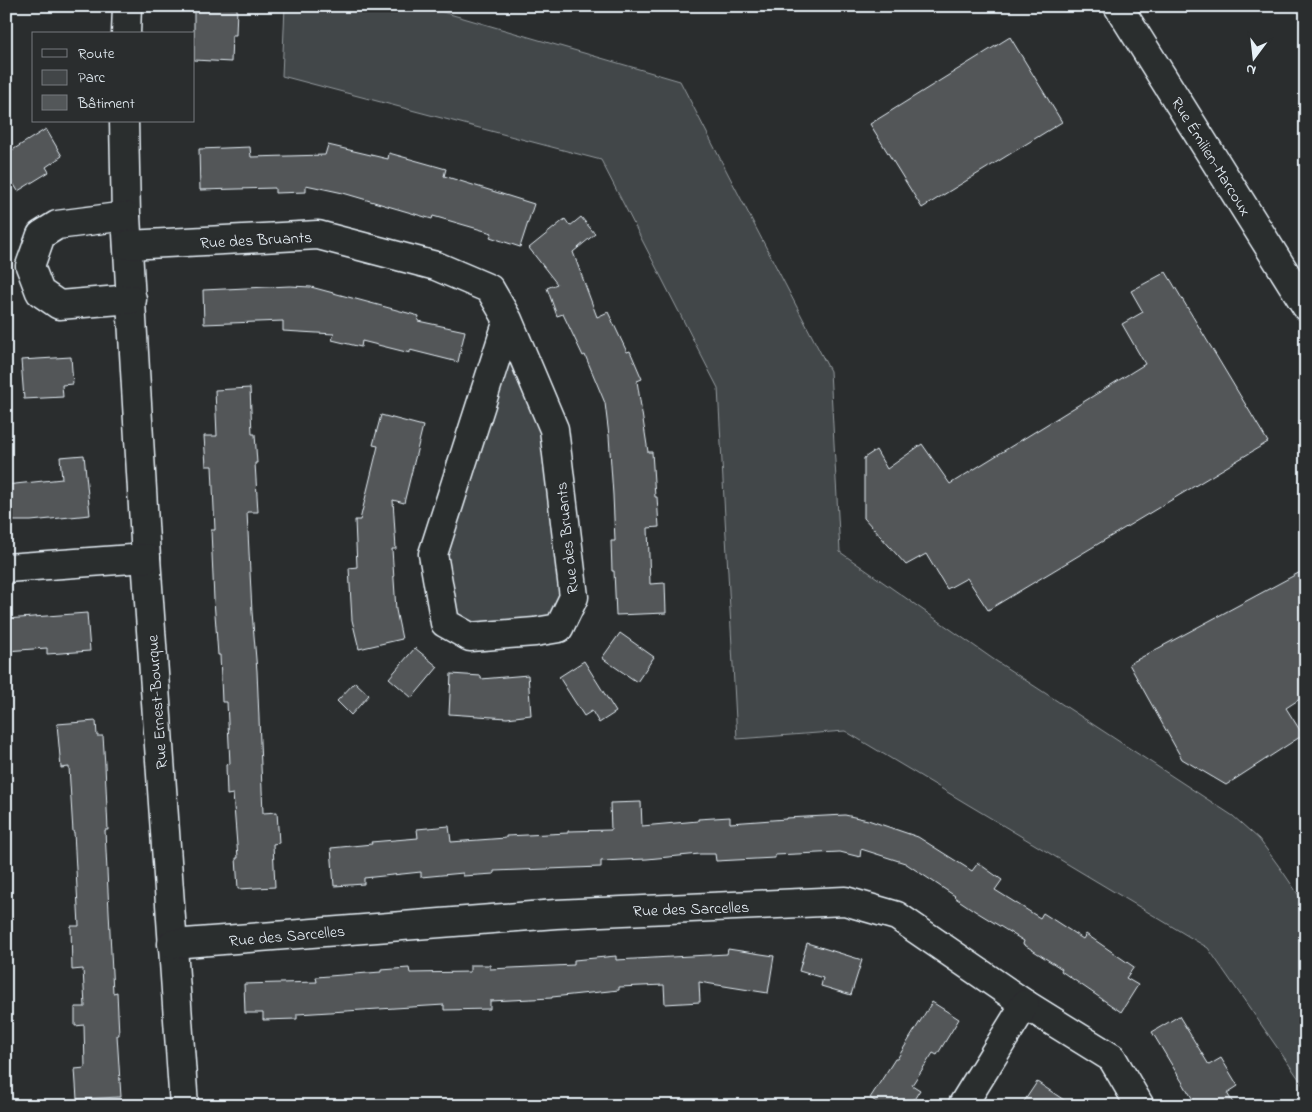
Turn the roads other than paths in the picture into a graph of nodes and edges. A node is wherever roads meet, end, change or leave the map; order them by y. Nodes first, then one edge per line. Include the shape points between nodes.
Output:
1 (127, 6) edge
2 (1118, 6) edge
3 (126, 32) edge
4 (124, 122) edge
5 (126, 216) junction
6 (128, 246) junction
7 (132, 298) junction
8 (1306, 306) edge
9 (508, 320) junction
10 (146, 558) junction
11 (6, 568) edge
12 (172, 944) junction
13 (1025, 1004) junction
14 (184, 1106) edge
15 (962, 1106) edge
16 (1140, 1106) edge

1 - 3 street
2 - 8 street, Rue Émilien-Marcoux
4 - 5 street, Rue Ernest-Bourque
5 - 6 street, Rue Ernest-Bourque
5 - 7 street via 56,225 41,235 30,266 40,292 59,305
6 - 7 street, Rue Ernest-Bourque
6 - 9 street, Rue des Bruants via 318,235 436,266 490,289
7 - 10 street, Rue Ernest-Bourque
9 - 9 street, Rue des Bruants via 554,429 574,597 559,628 470,637 445,623 433,554
10 - 11 street
10 - 12 street, Rue Ernest-Bourque
12 - 13 street, Rue des Sarcelles via 556,914 845,902 897,916
12 - 14 street, Rue Ernest-Bourque
13 - 15 street
13 - 16 street, Rue des Sarcelles via 1112,1058

